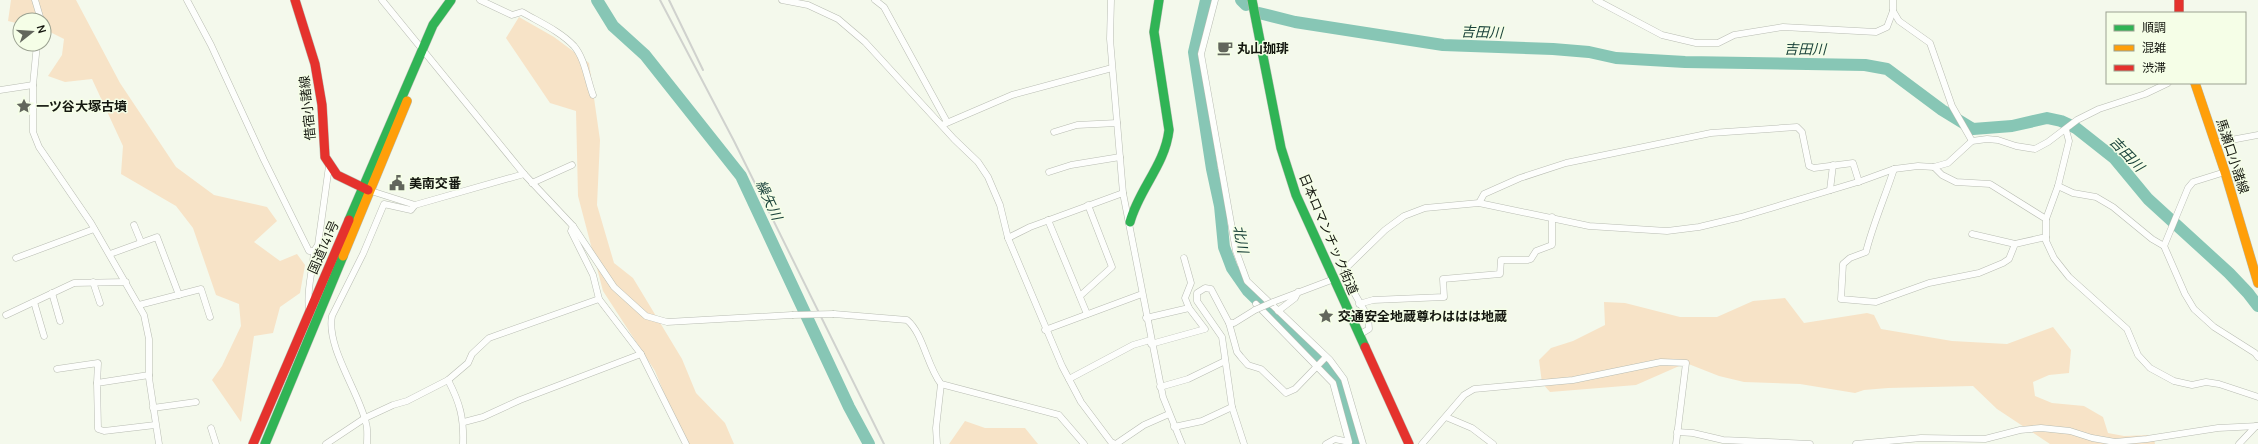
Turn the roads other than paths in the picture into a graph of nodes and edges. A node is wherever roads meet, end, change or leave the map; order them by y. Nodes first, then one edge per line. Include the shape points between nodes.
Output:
1 (35, 0) edge
2 (187, 0) edge
3 (295, 0) edge
4 (382, 0) edge
5 (451, 0) edge
6 (480, 0) edge
7 (782, 0) edge
8 (875, 0) edge
9 (1110, 0) edge
10 (1159, 0) edge
11 (1215, 0) edge
12 (1252, 0) edge
13 (1596, 0) edge
14 (1893, 0) edge
15 (2178, 0) edge
16 (1893, 11) junction
17 (39, 12) edge
18 (2179, 12) edge
19 (421, 51) junction
20 (36, 52) edge
21 (418, 60) junction
22 (1112, 68) junction
23 (2166, 84) edge
24 (2195, 84) edge
25 (33, 85) junction
26 (0, 90) edge
27 (593, 95) dead end
28 (944, 123) junction
29 (1117, 123) junction
30 (2066, 130) junction
31 (1054, 132) dead end
32 (2258, 135) edge
33 (1972, 141) junction
34 (2215, 142) junction
35 (1120, 157) junction
36 (572, 165) dead end
37 (1833, 165) junction
38 (329, 166) junction
39 (1934, 167) junction
40 (1894, 169) junction
41 (1049, 172) dead end
42 (2225, 172) junction
43 (524, 174) junction
44 (1859, 182) junction
45 (532, 183) junction
46 (2058, 186) junction
47 (362, 187) junction
48 (1830, 190) junction
49 (371, 191) junction
50 (1124, 193) junction
51 (1479, 203) junction
52 (415, 205) junction
53 (1088, 205) junction
54 (1552, 217) junction
55 (2046, 219) junction
56 (1048, 220) junction
57 (1130, 222) junction
58 (134, 225) dead end
59 (573, 226) junction
60 (94, 229) junction
61 (1972, 234) dead end
62 (2046, 237) junction
63 (1008, 238) junction
64 (141, 242) junction
65 (2016, 244) junction
66 (2164, 246) junction
67 (314, 250) junction
68 (110, 254) junction
69 (16, 258) dead end
70 (1184, 258) dead end
71 (1334, 279) junction
72 (93, 282) junction
73 (126, 282) junction
74 (2258, 283) edge
75 (1298, 292) junction
76 (52, 293) junction
77 (1142, 294) junction
78 (179, 295) junction
79 (1080, 296) junction
80 (599, 299) junction
81 (34, 302) junction
82 (100, 303) dead end
83 (1359, 304) junction
84 (139, 305) junction
85 (1255, 307) junction
86 (1189, 308) junction
87 (309, 310) junction
88 (1278, 311) junction
89 (1087, 314) junction
90 (6, 315) dead end
91 (210, 317) dead end
92 (1146, 318) junction
93 (60, 321) dead end
94 (1229, 323) junction
95 (1045, 330) junction
96 (1359, 335) junction
97 (44, 336) dead end
98 (1151, 342) junction
99 (641, 354) junction
100 (2257, 354) edge
101 (1326, 357) junction
102 (1225, 361) junction
103 (1318, 367) junction
104 (57, 369) dead end
105 (149, 375) junction
106 (448, 380) junction
107 (1069, 380) junction
108 (97, 383) junction
109 (941, 384) junction
110 (1160, 387) junction
111 (2258, 397) edge
112 (196, 402) dead end
113 (1232, 407) junction
114 (153, 408) junction
115 (1169, 414) junction
116 (1446, 417) junction
117 (365, 418) junction
118 (464, 422) junction
119 (155, 425) junction
120 (2257, 426) edge
121 (1174, 427) junction
122 (211, 428) dead end
123 (1677, 432) junction
124 (159, 444) edge
125 (216, 444) edge
126 (252, 444) edge
127 (264, 444) edge
128 (326, 444) edge
129 (367, 444) edge
130 (463, 444) edge
131 (686, 444) edge
132 (937, 444) edge
133 (1084, 444) edge
134 (1116, 444) edge
135 (1182, 444) edge
136 (1244, 444) edge
137 (1326, 444) edge
138 (1363, 444) edge
139 (1409, 444) edge
140 (1422, 444) edge
141 (1493, 444) edge
142 (1676, 444) edge
143 (1802, 444) edge
144 (1810, 444) edge
145 (1856, 444) edge
146 (2239, 444) edge

1 - 17 street
2 - 67 street via 309,251
3 - 38 main road, 借宿小諸線 via 315,64 322,105 325,157
4 - 19 street
5 - 19 main road, 国道141号 via 433,25
6 - 27 street via 512,15 522,12 562,36 574,47 587,72
7 - 28 street via 808,5 838,20 865,42
8 - 28 street via 884,7
9 - 22 street
10 - 57 main road via 1154,32 1169,130 1169,146 1133,207
11 - 88 street via 1201,54 1236,251 1248,281
12 - 71 main road, 日本ロマンチック街道 via 1288,173 1305,218
13 - 16 street via 1662,35 1696,44 1718,43 1734,35 1784,27 1876,32 1887,27
14 - 16 street
15 - 18 main road
16 - 33 street via 1899,21 1930,44 1952,106
19 - 21 main road, 国道141号
19 - 43 street
20 - 25 street
21 - 47 main road, 国道141号
21 - 49 main road, 国道141号 via 416,76
22 - 28 street via 1012,95
22 - 29 street
23 - 30 street via 2145,94 2099,109
24 - 34 main road, 馬瀬口小諸線
25 - 26 street
25 - 60 street via 33,132 39,147
28 - 63 street via 988,177 1000,205
29 - 31 street via 1077,125
29 - 35 street
30 - 33 street via 2035,149 1998,140
30 - 46 street via 2069,141
32 - 34 street
33 - 39 street via 1948,163
34 - 42 main road, 馬瀬口小諸線
35 - 41 street via 1071,165
35 - 50 street
36 - 45 street
37 - 44 street via 1853,163
37 - 48 street
37 - 51 street via 1814,168 1809,166 1802,132 1797,127 1711,132 1559,166 1520,178 1484,194
38 - 47 main road via 337,175
38 - 67 street via 318,245
39 - 40 street
39 - 55 street via 1942,175 1956,182 1990,184
40 - 44 street
40 - 65 street via 1866,252 1850,258 1843,264 1840,300 1876,302 1929,283 1979,273 2009,259
42 - 66 street via 2193,182 2188,188
42 - 74 main road, 馬瀬口小諸線
43 - 45 street
43 - 52 street
44 - 48 street
45 - 59 street
46 - 55 street
46 - 66 street via 2073,193 2096,197
47 - 49 main road
47 - 87 main road, 国道141号
48 - 54 street via 1726,221 1667,231 1589,226
49 - 52 street
49 - 127 main road, 国道141号
50 - 53 street
50 - 57 street
51 - 54 street
51 - 83 street via 1425,208 1404,216 1385,230 1345,269 1344,275
52 - 117 street via 411,210 384,204 330,324 335,344
53 - 56 street
53 - 79 street via 1112,267
54 - 83 street via 1552,245 1536,251 1528,260 1501,260 1500,274 1443,279 1444,297 1373,300
55 - 62 street
56 - 63 street
56 - 79 street
57 - 77 street
58 - 64 street
59 - 80 street via 571,231 593,275
59 - 109 street, bridge via 614,287 646,316 667,322 834,314 907,320
60 - 68 street
60 - 69 street
61 - 65 street
62 - 65 street
62 - 111 street via 2054,258 2069,277 2127,329 2138,355 2150,368 2174,381 2192,385 2206,382 2219,384
63 - 95 street
64 - 68 street
64 - 78 street via 157,237
66 - 100 street via 2194,309 2214,327
67 - 87 street via 307,297
68 - 73 street
70 - 86 street via 1191,282 1185,298
71 - 75 street
71 - 96 main road, 日本ロマンチック街道
72 - 73 street
72 - 76 street via 74,282
72 - 82 street
73 - 84 street
75 - 85 street, bridge
75 - 88 street via 1295,298
76 - 81 street
76 - 93 street
77 - 89 street
77 - 92 street
78 - 84 street
78 - 91 street via 201,290
79 - 89 street
80 - 99 street
80 - 106 street via 489,338 472,354 468,363
81 - 90 street
81 - 97 street
83 - 96 street via 1368,317 1369,329
84 - 105 street via 147,326
85 - 94 street via 1234,324
85 - 103 street
86 - 92 street
86 - 98 street via 1205,329
87 - 126 main road, 国道141号
88 - 101 street
89 - 95 street
92 - 98 street
94 - 102 street via 1211,289 1205,288 1197,293 1197,301 1222,337
94 - 103 street via 1241,358 1248,365 1261,369 1286,393 1295,389
95 - 107 street
96 - 139 main road, 日本ロマンチック街道
98 - 107 street via 1133,345
98 - 110 street
99 - 118 street
99 - 131 street
101 - 103 street
101 - 138 street via 1344,379
102 - 110 street via 1188,379
102 - 113 street
103 - 137 street via 1333,383 1349,442 1335,439
104 - 108 street via 98,363
105 - 108 street
105 - 114 street
106 - 117 street via 407,401
106 - 118 street via 457,398
107 - 134 street via 1081,402 1111,442
108 - 119 street via 98,429 104,431
109 - 132 street via 936,428
109 - 133 street via 1059,415
110 - 115 street
112 - 114 street
113 - 121 street via 1202,421
113 - 136 street
114 - 119 street
115 - 121 street
115 - 134 street via 1144,425
116 - 123 street via 1464,395 1474,390 1573,380 1661,362 1686,363
116 - 140 street
116 - 141 street via 1472,428
117 - 128 street
117 - 129 street
118 - 130 street
119 - 124 street
120 - 145 street via 2115,442 2070,431 2041,428 2020,430 1985,439 1920,438
120 - 146 street
121 - 135 street
122 - 125 street
123 - 142 street
123 - 143 street via 1723,440
143 - 144 street

